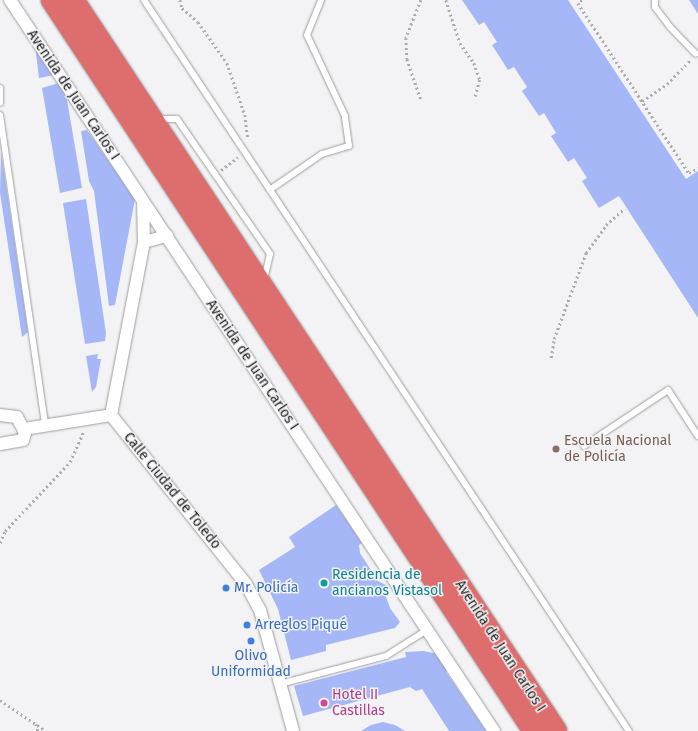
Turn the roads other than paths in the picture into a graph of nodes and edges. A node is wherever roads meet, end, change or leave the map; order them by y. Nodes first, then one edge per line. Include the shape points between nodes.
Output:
1 (10, 0) edge
2 (52, 0) edge
3 (73, 0) edge
4 (144, 0) edge
5 (320, 0) edge
6 (654, 0) edge
7 (696, 54) road end
8 (0, 88) edge
9 (0, 103) edge
10 (0, 114) edge
11 (151, 118) junction
12 (271, 189) junction
13 (143, 201) junction
14 (166, 236) junction
15 (144, 242) junction
16 (262, 286) junction
17 (111, 414) junction
18 (0, 415) edge
19 (45, 425) junction
20 (24, 429) junction
21 (698, 436) edge
22 (0, 444) edge
23 (584, 446) dead end
24 (427, 630) junction
25 (280, 684) junction
26 (293, 731) edge
27 (494, 731) edge
28 (534, 731) edge
29 (556, 731) edge
30 (629, 731) edge

1 - 13 street, Avenida de Juan Carlos I
2 - 28 highway, Avenida de Juan Carlos I
3 - 11 highway, Avenida de Juan Carlos I
4 - 12 lane
5 - 12 lane via 307,35 346,116 349,146 322,154
6 - 7 lane via 655,7 670,27
8 - 9 lane
10 - 19 lane
11 - 16 highway, Avenida de Juan Carlos I
11 - 16 lane via 177,119 270,254
12 - 30 lane
13 - 14 street, Avenida de Juan Carlos I
13 - 15 street
14 - 15 street
14 - 24 street, Avenida de Juan Carlos I
15 - 17 street
16 - 29 highway, Avenida de Juan Carlos I
17 - 19 street
17 - 25 street, Calle Ciudad de Toledo via 246,584 260,610
18 - 20 street via 17,417
19 - 20 street
20 - 22 street via 23,440
21 - 23 lane via 668,390
24 - 25 lane via 386,656
24 - 27 street, Avenida de Juan Carlos I
25 - 26 street, Calle Ciudad de Toledo

